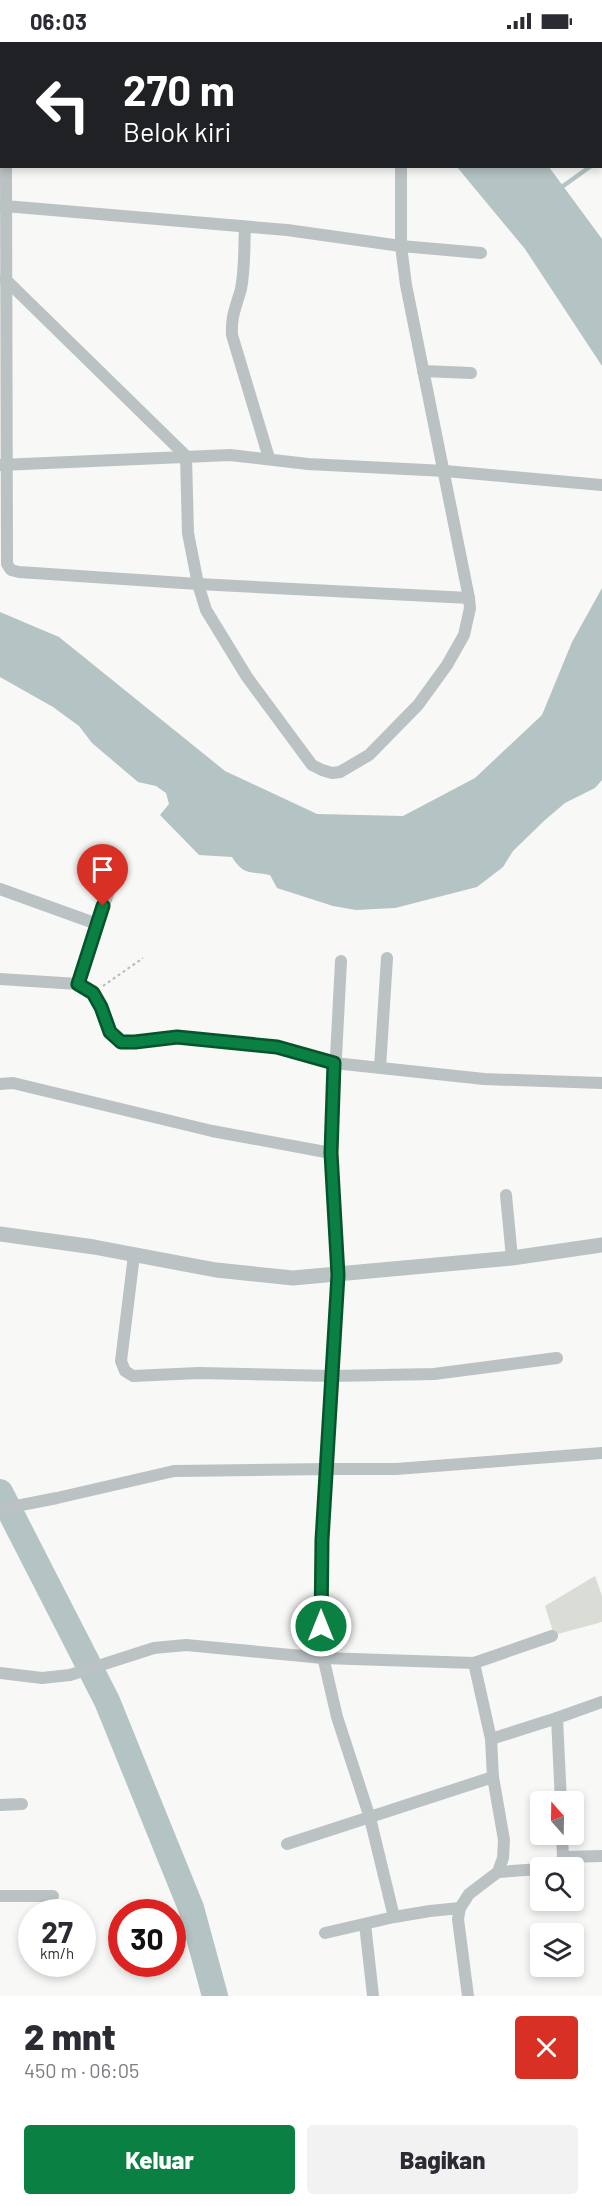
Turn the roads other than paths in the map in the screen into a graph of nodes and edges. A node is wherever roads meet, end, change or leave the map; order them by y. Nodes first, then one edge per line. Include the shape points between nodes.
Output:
1 (6, 168) edge
2 (401, 168) edge
3 (3, 206) edge
4 (245, 227) junction
5 (401, 246) junction
6 (481, 253) dead end
7 (5, 279) junction
8 (423, 371) junction
9 (471, 373) dead end
10 (186, 456) junction
11 (269, 458) junction
12 (3, 465) edge
13 (445, 471) junction
14 (602, 485) edge
15 (198, 584) junction
16 (469, 598) junction
17 (117, 870) dead end
18 (0, 889) edge
19 (97, 924) junction
20 (387, 958) dead end
21 (341, 962) dead end
22 (0, 979) edge
23 (78, 984) junction
24 (334, 1063) junction
25 (380, 1068) junction
26 (602, 1083) edge
27 (0, 1084) edge
28 (331, 1153) junction
29 (506, 1195) dead end
30 (0, 1233) edge
31 (602, 1245) edge
32 (134, 1255) junction
33 (512, 1257) junction
34 (338, 1275) junction
35 (556, 1358) dead end
36 (333, 1376) junction
37 (602, 1453) edge
38 (327, 1469) junction
39 (0, 1509) edge
40 (552, 1636) dead end
41 (323, 1658) junction
42 (474, 1663) junction
43 (0, 1673) edge
44 (602, 1702) edge
45 (557, 1718) junction
46 (491, 1739) junction
47 (493, 1776) junction
48 (560, 1791) edge
49 (22, 1804) dead end
50 (0, 1805) edge
51 (370, 1818) junction
52 (287, 1844) dead end
53 (562, 1845) edge
54 (602, 1856) edge
55 (563, 1857) joint
56 (530, 1870) edge
57 (498, 1872) junction
58 (0, 1896) edge
59 (53, 1896) dead end
60 (460, 1908) junction
61 (394, 1917) junction
62 (365, 1924) junction
63 (325, 1933) dead end
64 (373, 1996) edge
65 (468, 1996) edge

1 - 3 street
2 - 5 street
3 - 4 street
3 - 7 street
4 - 5 street
4 - 11 street via 244,266 231,318 232,335
5 - 6 street
5 - 8 street
7 - 10 street
7 - 12 street
8 - 9 street
8 - 13 street
10 - 11 street
10 - 12 street
10 - 15 street via 188,533
11 - 13 street via 320,465
12 - 15 street via 6,552 11,570
13 - 14 street
13 - 16 street
15 - 16 street
15 - 16 street via 206,610 247,677 312,765 332,773 346,770 369,755 418,705 464,634
17 - 19 street
18 - 19 street
19 - 23 street
20 - 25 street
21 - 24 street
22 - 23 street
23 - 24 street via 93,993 110,1032 121,1042 177,1037 277,1047
24 - 25 street
24 - 28 street
25 - 26 street via 484,1079
27 - 28 street via 13,1083 212,1131
28 - 34 street
29 - 33 street
30 - 32 street
31 - 33 street
32 - 34 street via 216,1270 292,1278
32 - 36 street via 121,1361 124,1371 133,1376
33 - 34 street
34 - 36 street
35 - 36 street via 434,1374
36 - 38 street
37 - 38 street via 396,1469
38 - 39 street via 174,1471
38 - 41 street via 322,1540
40 - 42 street
41 - 42 street
41 - 43 street via 186,1645 154,1648 70,1675 42,1678
41 - 51 street via 337,1717
42 - 46 street
44 - 45 street
45 - 46 street
45 - 48 street
46 - 47 street
47 - 51 street
47 - 57 street via 504,1840
49 - 50 street
51 - 52 street
51 - 61 street
53 - 55 street
54 - 55 street
56 - 57 street
57 - 60 street via 469,1894
58 - 59 street
60 - 61 street
60 - 65 street
61 - 62 street
62 - 63 street
62 - 64 street

